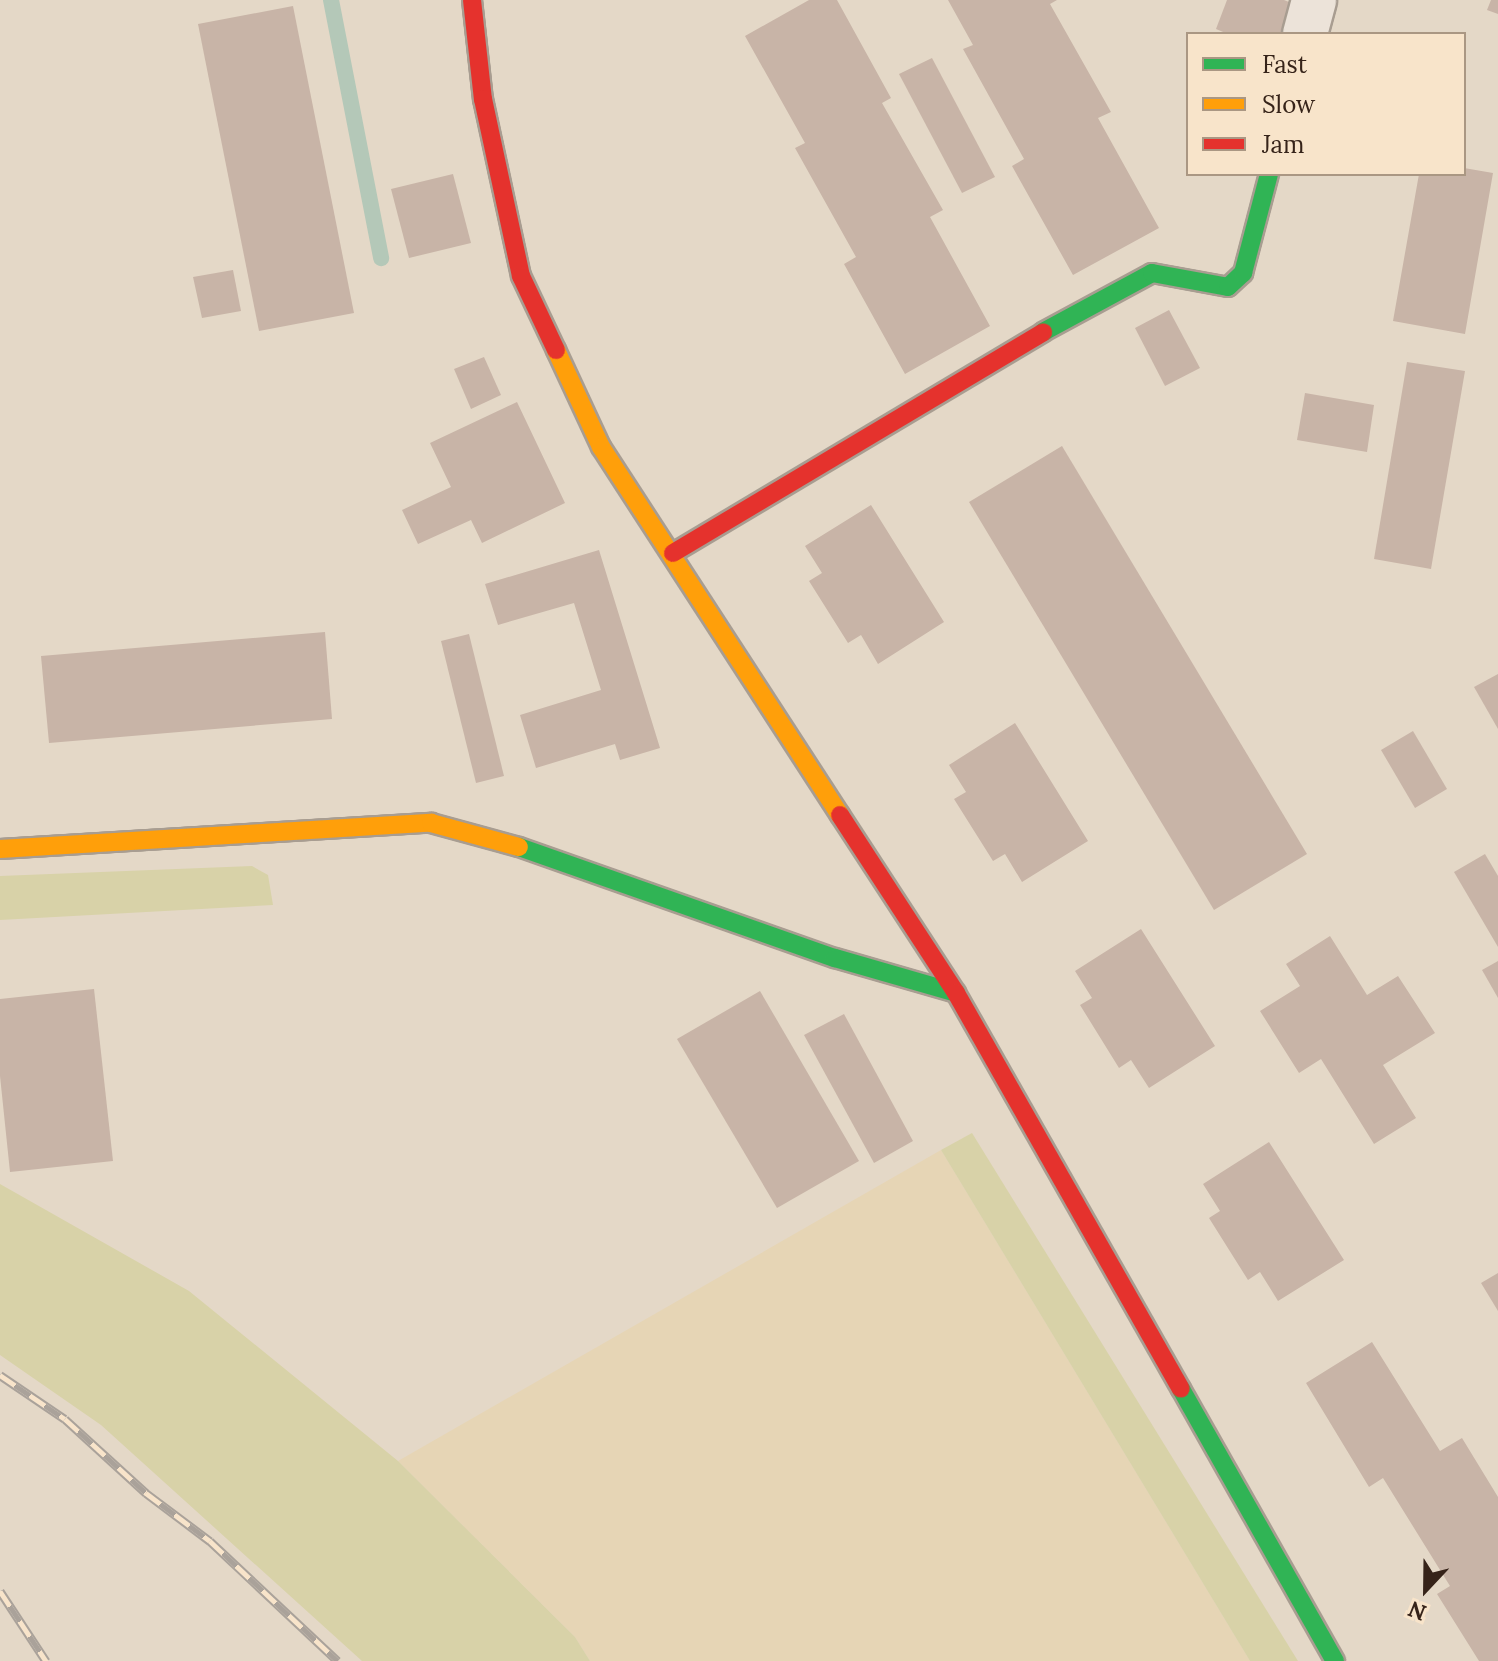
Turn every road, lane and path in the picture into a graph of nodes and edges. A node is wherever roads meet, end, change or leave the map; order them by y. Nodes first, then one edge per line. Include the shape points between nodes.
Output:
1 (472, 0) edge
2 (1314, 0) edge
3 (1306, 32) edge
4 (1268, 176) edge
5 (673, 553) junction
6 (0, 849) edge
7 (956, 993) junction
8 (1335, 1661) edge

1 - 5 street via 483,99 521,276 601,447
2 - 3 street
4 - 5 street via 1243,273 1228,287 1152,273 1092,303
5 - 7 street
6 - 7 street via 431,823 502,841 749,929
7 - 8 street

